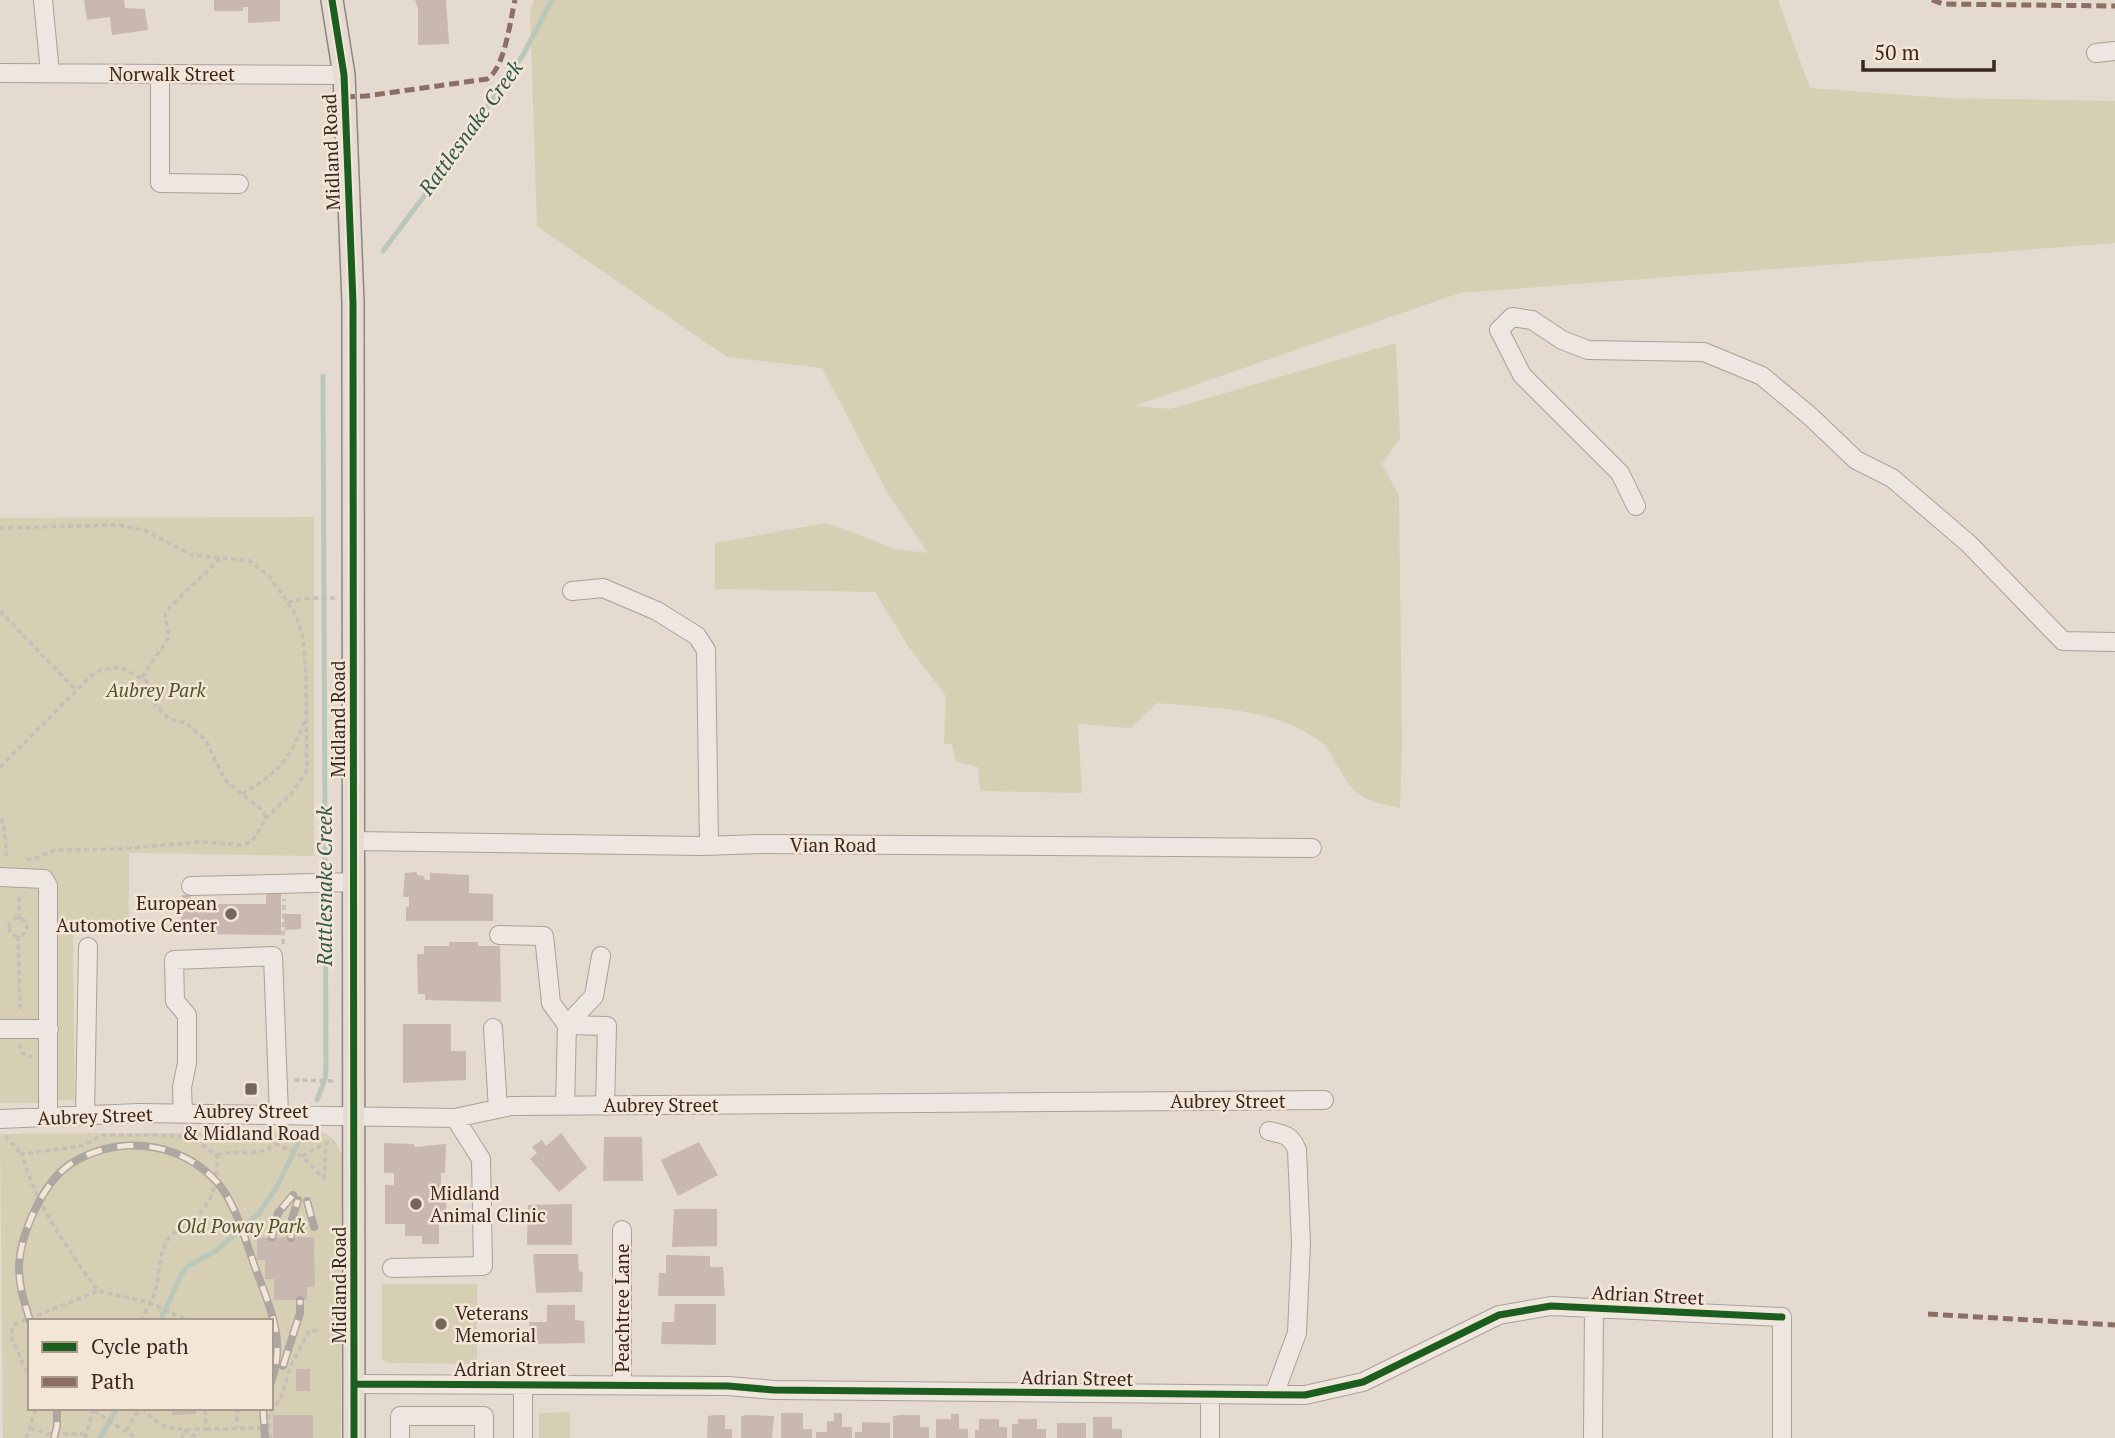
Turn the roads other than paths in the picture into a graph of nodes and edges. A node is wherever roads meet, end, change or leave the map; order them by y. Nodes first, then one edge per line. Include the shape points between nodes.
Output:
1 (43, 0) edge
2 (332, 0) edge
3 (2115, 51) edge
4 (2096, 53) dead end
5 (0, 73) edge
6 (50, 73) junction
7 (160, 74) junction
8 (344, 75) junction
9 (239, 184) dead end
10 (1636, 506) dead end
11 (572, 590) dead end
12 (2115, 642) edge
13 (354, 841) junction
14 (709, 846) junction
15 (1312, 848) dead end
16 (0, 877) edge
17 (344, 882) junction
18 (191, 886) dead end
19 (499, 935) dead end
20 (88, 947) dead end
21 (601, 956) dead end
22 (567, 1025) junction
23 (493, 1028) dead end
24 (0, 1029) edge
25 (49, 1029) junction
26 (1324, 1100) dead end
27 (565, 1106) junction
28 (605, 1106) junction
29 (498, 1109) junction
30 (183, 1114) junction
31 (279, 1115) junction
32 (85, 1116) junction
33 (48, 1117) junction
34 (356, 1118) junction
35 (455, 1118) junction
36 (3, 1128) edge
37 (1269, 1131) dead end
38 (622, 1230) dead end
39 (392, 1268) dead end
40 (1594, 1308) junction
41 (355, 1384) junction
42 (456, 1384) junction
43 (523, 1384) junction
44 (622, 1385) junction
45 (1274, 1395) junction
46 (1210, 1396) junction
47 (456, 1415) junction
48 (355, 1438) edge
49 (400, 1438) edge
50 (484, 1438) edge
51 (523, 1438) edge
52 (1210, 1438) edge
53 (1592, 1438) edge
54 (1782, 1438) edge

1 - 6 street
2 - 8 main road, Midland Road
3 - 4 street
5 - 6 street, Norwalk Street
6 - 7 street, Norwalk Street
7 - 8 street, Norwalk Street
7 - 9 street via 160,183
8 - 13 main road, Midland Road via 353,303
10 - 12 street via 1620,473 1522,375 1499,330 1512,317 1532,320 1588,350 1704,352 1762,376 1856,460 1892,478 1969,544 2063,641
11 - 14 street via 603,589 657,611 697,636 706,650
13 - 14 street, Vian Road
13 - 17 main road, Midland Road
14 - 15 street, Vian Road
16 - 25 street via 37,878 48,886
17 - 18 street
17 - 34 main road, Midland Road
19 - 22 street via 544,936 551,1003
20 - 32 street
21 - 22 street via 594,996
22 - 27 street
22 - 28 street via 607,1026
23 - 29 street
24 - 25 street
25 - 33 street
26 - 28 street, Aubrey Street
27 - 28 street, Aubrey Street
27 - 29 street, Aubrey Street
29 - 35 street, Aubrey Street
30 - 31 street, Aubrey Street
30 - 31 street via 187,1015 175,1001 174,960 273,956
30 - 32 street, Aubrey Street
31 - 34 street, Aubrey Street
32 - 33 street, Aubrey Street
33 - 36 street, Aubrey Street
34 - 35 street, Aubrey Street
34 - 41 main road, Midland Road
35 - 39 street via 481,1159 483,1266
37 - 45 street via 1287,1135 1297,1150 1301,1244 1297,1334
38 - 44 street, Peachtree Lane
40 - 45 street, Adrian Street via 1551,1306 1499,1315 1363,1382 1305,1395
40 - 53 street
40 - 54 street, Adrian Street via 1782,1317
41 - 42 street, Adrian Street
41 - 48 main road, Midland Road
42 - 43 street, Adrian Street
42 - 47 street
43 - 44 street, Adrian Street
43 - 51 street
44 - 46 street, Adrian Street
45 - 46 street, Adrian Street
46 - 52 street
47 - 49 street via 400,1416
47 - 50 street via 484,1416

